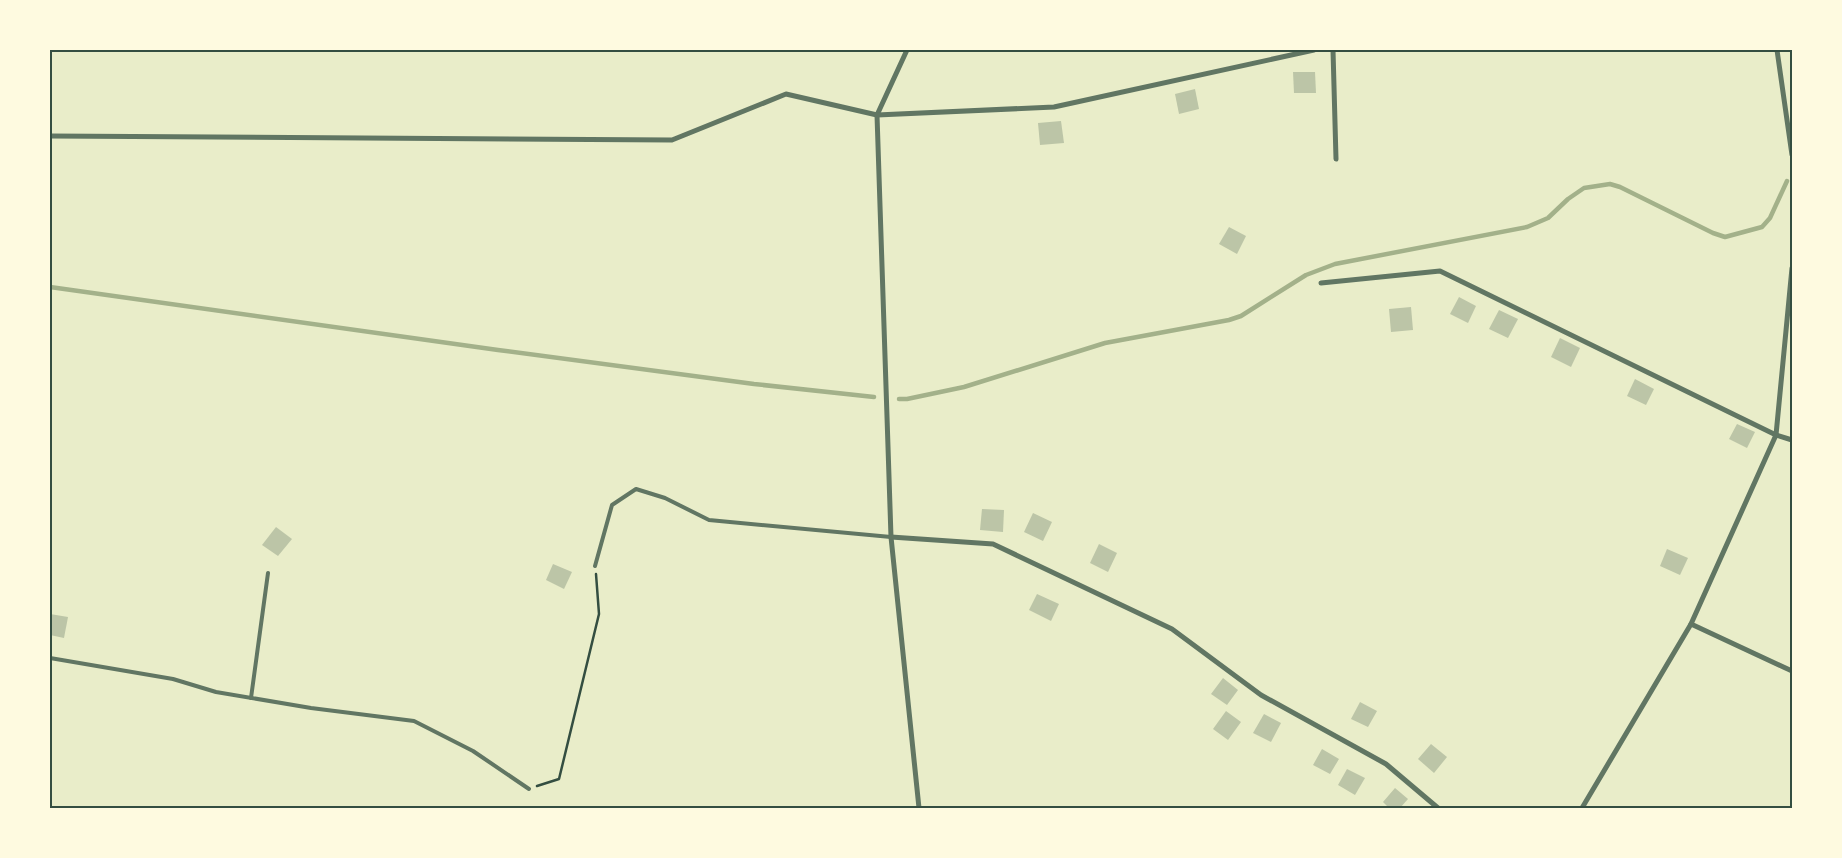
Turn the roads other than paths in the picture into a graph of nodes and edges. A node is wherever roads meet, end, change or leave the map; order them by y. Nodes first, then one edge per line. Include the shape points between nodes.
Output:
1 (907, 50) edge
2 (1314, 50) edge
3 (1333, 50) edge
4 (1777, 50) edge
5 (877, 115) junction
6 (50, 136) edge
7 (1792, 155) edge
8 (1336, 159) dead end
9 (1792, 268) edge
10 (1321, 283) dead end
11 (1776, 435) junction
12 (1792, 440) edge
13 (890, 537) junction
14 (595, 566) road end
15 (268, 574) dead end
16 (1691, 624) junction
17 (50, 658) edge
18 (1792, 671) edge
19 (251, 698) junction
20 (529, 789) road end
21 (919, 808) edge
22 (1438, 808) edge
23 (1582, 808) edge

1 - 5 street
2 - 5 street via 1054,107
3 - 8 street
4 - 7 street
5 - 6 street via 786,94 672,140
5 - 13 street
9 - 11 street
10 - 11 street via 1440,272
11 - 12 street
11 - 16 street
13 - 14 lane via 709,520 665,498 636,489 612,505
13 - 21 street
13 - 22 street via 993,544 1172,629 1261,695 1386,764
15 - 19 lane
16 - 18 street
16 - 23 street
17 - 19 lane via 173,679
19 - 20 lane via 414,721 474,751

